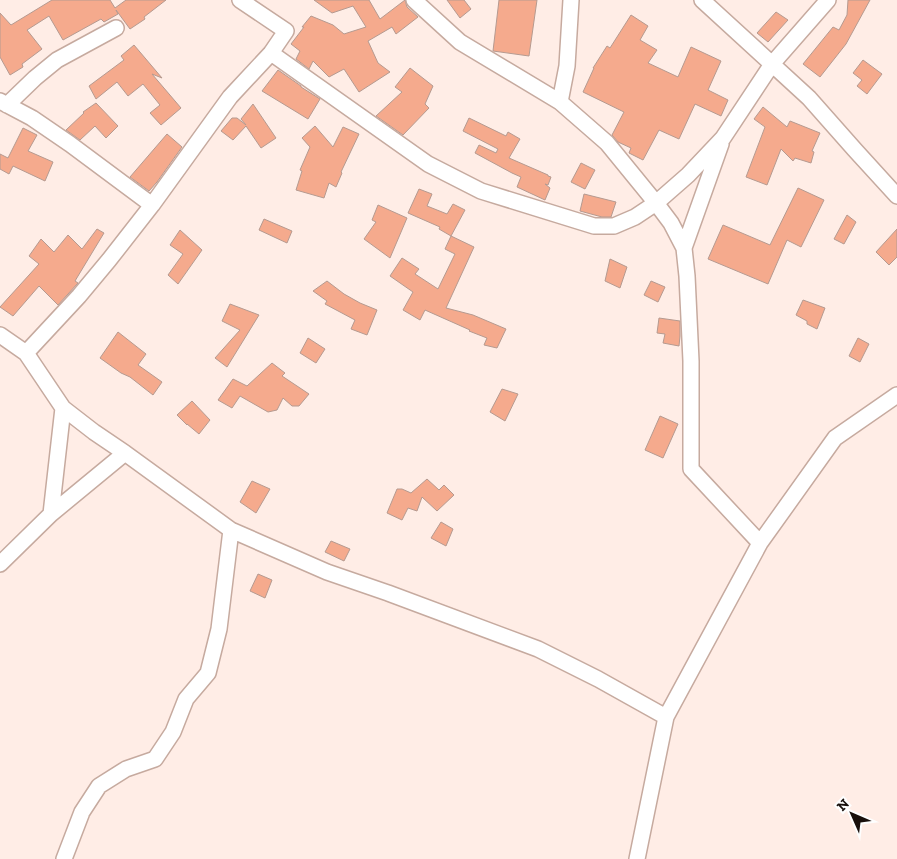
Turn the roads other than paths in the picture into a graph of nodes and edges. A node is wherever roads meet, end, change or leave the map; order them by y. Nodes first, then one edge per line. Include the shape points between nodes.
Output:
1 (240, 0) edge
2 (414, 0) edge
3 (571, 0) edge
4 (702, 0) edge
5 (828, 0) edge
6 (116, 28) dead end
7 (271, 53) junction
8 (772, 64) junction
9 (560, 102) junction
10 (3, 103) edge
11 (723, 138) junction
12 (897, 196) edge
13 (656, 203) junction
14 (152, 205) junction
15 (684, 248) junction
16 (0, 334) edge
17 (26, 353) junction
18 (897, 396) edge
19 (63, 408) junction
20 (125, 453) junction
21 (51, 514) junction
22 (231, 530) junction
23 (760, 542) junction
24 (0, 564) edge
25 (666, 717) junction
26 (64, 859) edge
27 (637, 859) edge

1 - 7 street via 286,31
2 - 9 street via 460,42
3 - 9 street via 567,66
4 - 8 street
5 - 8 street
6 - 10 street via 57,60
7 - 13 street via 428,164 481,191 594,226 614,226
7 - 14 street via 230,97
8 - 11 street
8 - 12 street via 810,98
9 - 13 street via 607,143
10 - 14 street via 70,144
11 - 13 street
11 - 15 street
13 - 15 street
14 - 17 street via 79,296
15 - 23 street via 692,360 691,469
16 - 17 street
17 - 19 street
18 - 23 street via 835,438
19 - 20 street
19 - 21 street
20 - 21 street
20 - 22 street
21 - 24 street
22 - 25 street via 327,572 538,649
22 - 26 street via 219,629 208,674 186,699 173,732 155,758 126,769 99,786 82,812
23 - 25 street
25 - 27 street

